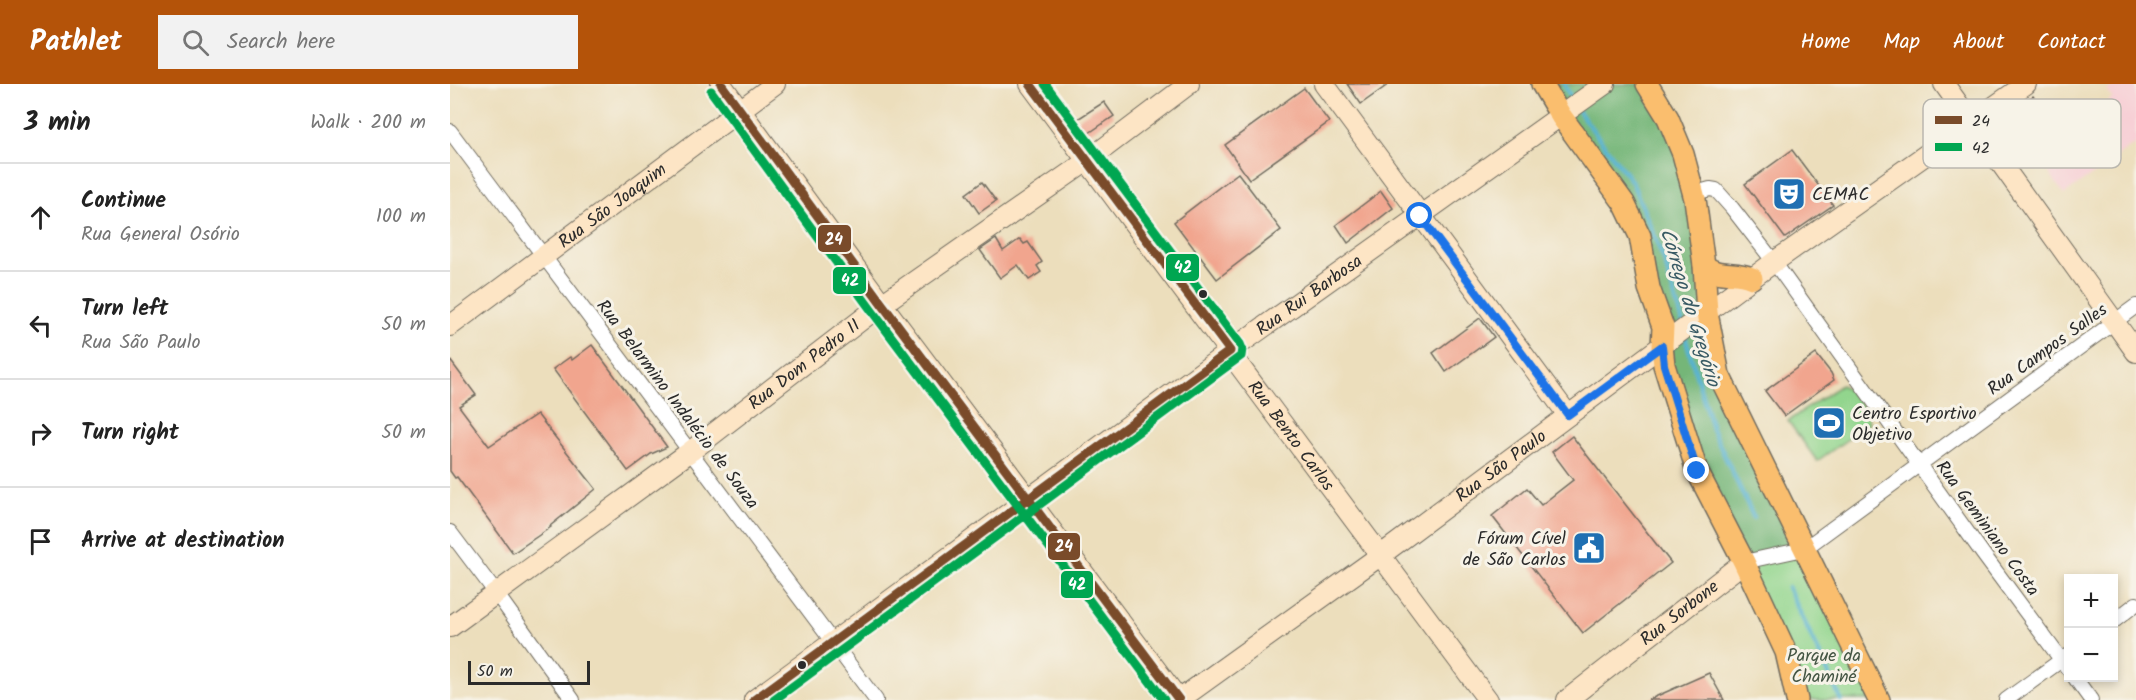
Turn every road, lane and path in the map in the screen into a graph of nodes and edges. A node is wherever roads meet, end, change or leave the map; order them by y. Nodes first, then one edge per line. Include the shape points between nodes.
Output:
1 (721, 84) edge
2 (775, 84) edge
3 (1030, 84) edge
4 (1189, 84) edge
5 (1324, 84) edge
6 (1542, 84) edge
7 (1605, 84) edge
8 (1647, 84) edge
9 (1944, 84) edge
10 (2026, 84) edge
11 (1955, 99) edge
12 (2005, 99) edge
13 (740, 110) junction
14 (1563, 114) junction
15 (450, 131) edge
16 (1923, 157) edge
17 (1087, 161) junction
18 (2004, 168) edge
19 (1695, 199) junction
20 (1420, 216) junction
21 (546, 257) junction
22 (1774, 262) junction
23 (1704, 265) junction
24 (1752, 279) junction
25 (882, 304) junction
26 (2136, 306) edge
27 (1701, 317) junction
28 (2114, 322) junction
29 (450, 326) edge
30 (1665, 344) junction
31 (1230, 351) junction
32 (2136, 352) edge
33 (1568, 415) junction
34 (691, 451) junction
35 (1920, 465) junction
36 (1029, 500) junction
37 (450, 532) edge
38 (1804, 549) junction
39 (1381, 555) junction
40 (1744, 561) junction
41 (496, 593) junction
42 (2136, 604) edge
43 (2118, 618) edge
44 (450, 627) edge
45 (832, 641) junction
46 (2064, 658) edge
47 (2064, 662) edge
48 (2077, 682) edge
49 (573, 700) edge
50 (754, 700) edge
51 (876, 700) edge
52 (1179, 700) edge
53 (1488, 700) edge
54 (1567, 700) edge
55 (1797, 700) edge
56 (1879, 700) edge
57 (2006, 700) edge
58 (2091, 700) edge

1 - 13 street
2 - 13 street, Rua São Joaquim
3 - 17 street, Rua Bento Carlos
4 - 17 street, Rua Dom Pedro II
5 - 20 street
6 - 14 main road
7 - 14 street, Rua Rui Barbosa
8 - 19 main road via 1668,118
9 - 11 street
10 - 12 street, Rua São Paulo
13 - 21 street, Rua São Joaquim
13 - 25 street
14 - 20 street, Rua Rui Barbosa
14 - 30 main road via 1624,203 1640,236
15 - 21 street, Rua Belarmino Indalécio de Souza
16 - 22 street, Rua São Paulo
17 - 25 street, Rua Dom Pedro II
17 - 31 street, Rua Bento Carlos
18 - 28 street
19 - 22 street, Rua Geminiano Costa via 1700,192 1716,190
19 - 23 main road
20 - 31 street, Rua Rui Barbosa
20 - 33 street
21 - 29 street, Rua São Joaquim
21 - 34 street, Rua Belarmino Indalécio de Souza
22 - 24 street, Rua São Paulo
22 - 35 street, Rua Geminiano Costa
23 - 24 main road via 1709,270 1742,273
23 - 27 main road
24 - 27 street, Rua São Paulo
25 - 34 street, Rua Dom Pedro II
25 - 36 street
26 - 28 street, Rua Campos Salles
27 - 30 street, Rua São Paulo
27 - 38 main road via 1719,375
28 - 32 street
28 - 35 street, Rua Campos Salles
30 - 33 street, Rua São Paulo
30 - 40 main road via 1664,365 1697,471
31 - 36 street, Rua Rui Barbosa
31 - 39 street, Rua Bento Carlos
33 - 39 street, Rua São Paulo
34 - 41 street, Rua Dom Pedro II
34 - 45 street, Rua Belarmino Indalécio de Souza
35 - 38 street, Rua Campos Salles
35 - 46 street, Rua Geminiano Costa
36 - 45 street, Rua Rui Barbosa
36 - 52 street
37 - 41 street
38 - 40 street, Rua Sorbone
38 - 56 main road
39 - 52 street, Rua São Paulo
39 - 53 street, Rua Bento Carlos
40 - 54 street, Rua Sorbone
40 - 55 main road via 1786,652
41 - 44 street, Rua Dom Pedro II
41 - 49 street
42 - 43 street
45 - 50 street, Rua Rui Barbosa
45 - 51 street, Rua Belarmino Indalécio de Souza
47 - 57 street
48 - 58 street

